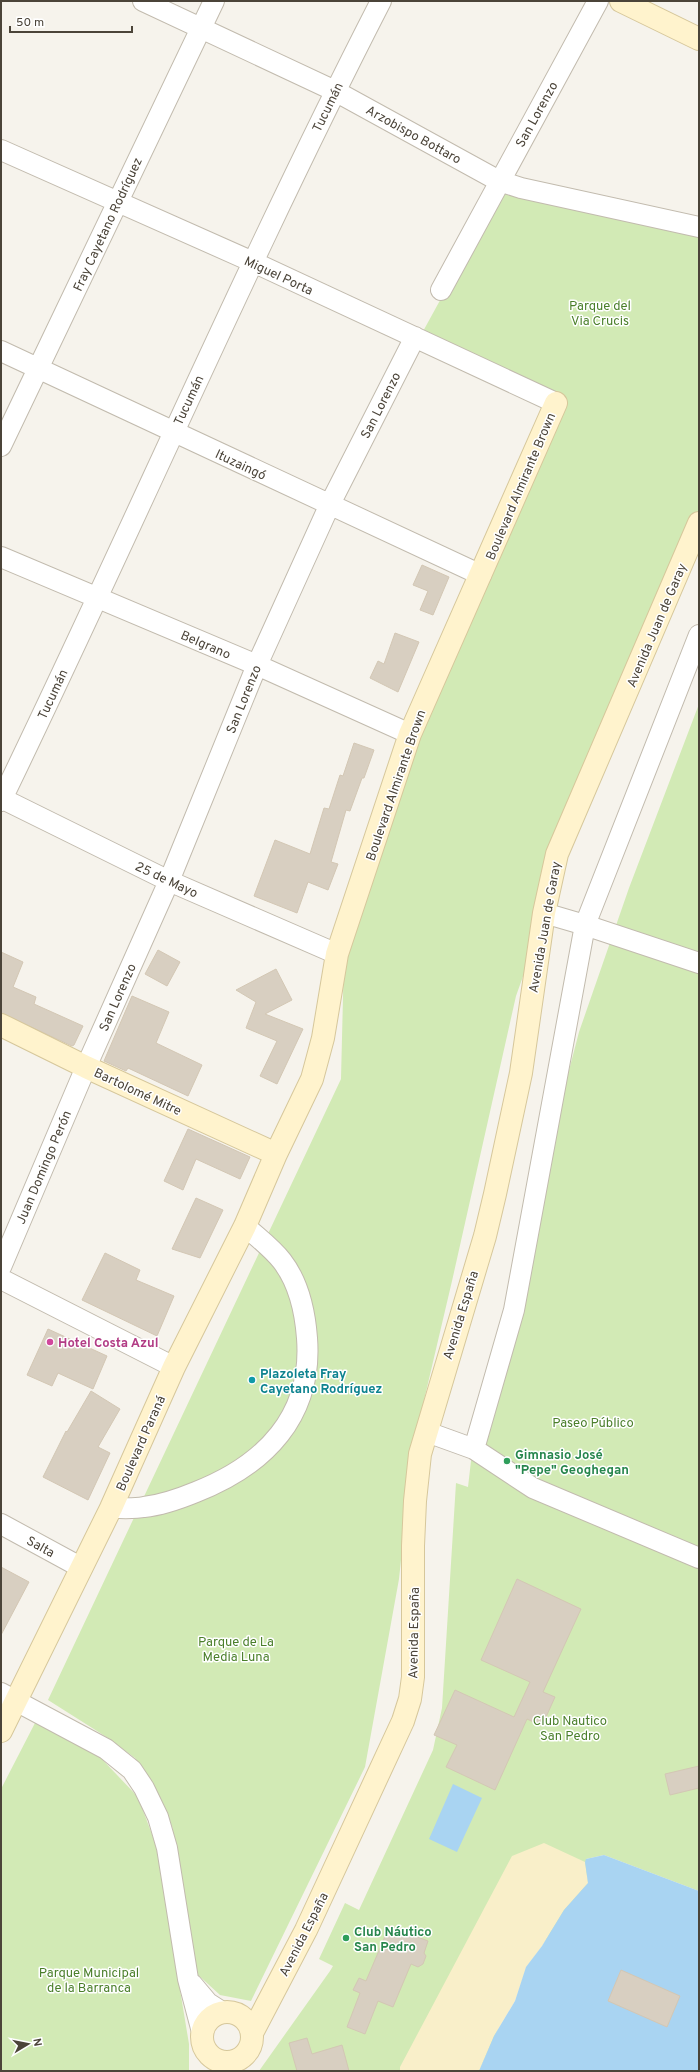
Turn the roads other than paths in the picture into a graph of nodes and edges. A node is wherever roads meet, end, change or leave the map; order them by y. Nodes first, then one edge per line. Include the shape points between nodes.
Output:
1 (142, 1) edge
2 (214, 1) edge
3 (381, 1) edge
4 (598, 1) edge
5 (621, 1) edge
6 (201, 27) junction
7 (699, 39) edge
8 (335, 91) junction
9 (1, 150) edge
10 (499, 181) junction
11 (117, 203) junction
12 (699, 227) edge
13 (253, 262) junction
14 (441, 290) dead end
15 (415, 337) junction
16 (1, 351) edge
17 (38, 369) junction
18 (556, 403) joint
19 (173, 432) junction
20 (1, 446) edge
21 (330, 504) junction
22 (699, 523) edge
23 (1, 557) edge
24 (481, 575) junction
25 (98, 598) junction
26 (699, 636) edge
27 (257, 665) junction
28 (410, 734) junction
29 (1, 799) edge
30 (169, 881) junction
31 (544, 913) junction
32 (585, 925) junction
33 (337, 954) junction
34 (699, 963) edge
35 (1, 1025) edge
36 (86, 1067) junction
37 (276, 1154) junction
38 (245, 1226) junction
39 (485, 1236) joint
40 (1, 1267) edge
41 (1, 1279) edge
42 (174, 1367) junction
43 (427, 1432) junction
44 (474, 1449) junction
45 (111, 1508) junction
46 (1, 1524) edge
47 (699, 1558) edge
48 (82, 1568) junction
49 (9, 1697) edge
50 (1, 1731) edge
51 (188, 1979) junction
52 (222, 2012) junction
53 (249, 2025) junction
54 (202, 2032) junction
55 (206, 2062) edge
56 (226, 2067) edge

1 - 6 street, Arzobispo Bottaro
2 - 6 street, Fray Cayetano Rodríguez
3 - 8 street, Tucumán
4 - 10 street, San Lorenzo
5 - 7 main road
6 - 8 street, Arzobispo Bottaro
6 - 11 street, Fray Cayetano Rodríguez
8 - 10 street, Arzobispo Bottaro
8 - 13 street, Tucumán
9 - 11 street, Miguel Porta
10 - 12 street, Arzobispo Bottaro
10 - 14 street, San Lorenzo
11 - 13 street, Miguel Porta
11 - 17 street, Fray Cayetano Rodríguez
13 - 15 street, Miguel Porta
13 - 19 street, Tucumán
15 - 18 street, Miguel Porta
15 - 21 street, San Lorenzo
16 - 17 street, Ituzaingó
17 - 19 street, Ituzaingó
17 - 20 street, Fray Cayetano Rodríguez
18 - 24 main road, Boulevard Almirante Brown
19 - 21 street, Ituzaingó
19 - 25 street, Tucumán
21 - 24 street, Ituzaingó
21 - 27 street, San Lorenzo
22 - 31 main road, Avenida Juan de Garay via 557,854
23 - 25 street, Belgrano
24 - 28 main road, Boulevard Almirante Brown
25 - 27 street, Belgrano
25 - 29 street, Tucumán
26 - 32 street
27 - 28 street, Belgrano
27 - 30 street, San Lorenzo
28 - 33 main road, Boulevard Almirante Brown
29 - 30 street, 25 de Mayo
30 - 33 street, 25 de Mayo
30 - 36 street, San Lorenzo
31 - 32 street
31 - 39 main road, Avenida Juan de Garay via 521,1073
32 - 34 street
32 - 44 street via 514,1310
33 - 37 main road, Boulevard Almirante Brown via 316,1068
35 - 36 main road, Bartolomé Mitre
36 - 37 main road, Bartolomé Mitre
36 - 40 street, Juan Domingo Perón
37 - 38 main road, Boulevard Paraná
38 - 42 main road, Boulevard Paraná
38 - 45 street via 282,1261 297,1286 306,1319 308,1353 297,1408 278,1438 258,1458 218,1483 172,1502 143,1508
39 - 43 main road, Avenida España
41 - 42 street
42 - 45 main road, Boulevard Paraná
43 - 44 street
43 - 53 main road, Avenida España via 420,1454 415,1501 414,1657 410,1699 310,1923 265,2007
44 - 47 street via 533,1488
45 - 48 main road, Boulevard Paraná
46 - 48 street, Salta
48 - 49 main road, Boulevard Paraná
49 - 50 main road, Boulevard Paraná
49 - 51 street via 106,1750 132,1770 144,1788 158,1817 168,1848
51 - 52 street via 208,2003
51 - 54 street
52 - 53 main road via 234,2012
52 - 54 main road via 209,2019
53 - 56 main road, Avenida España via 250,2049
54 - 55 main road, Avenida España
55 - 56 main road, Avenida España via 214,2059

